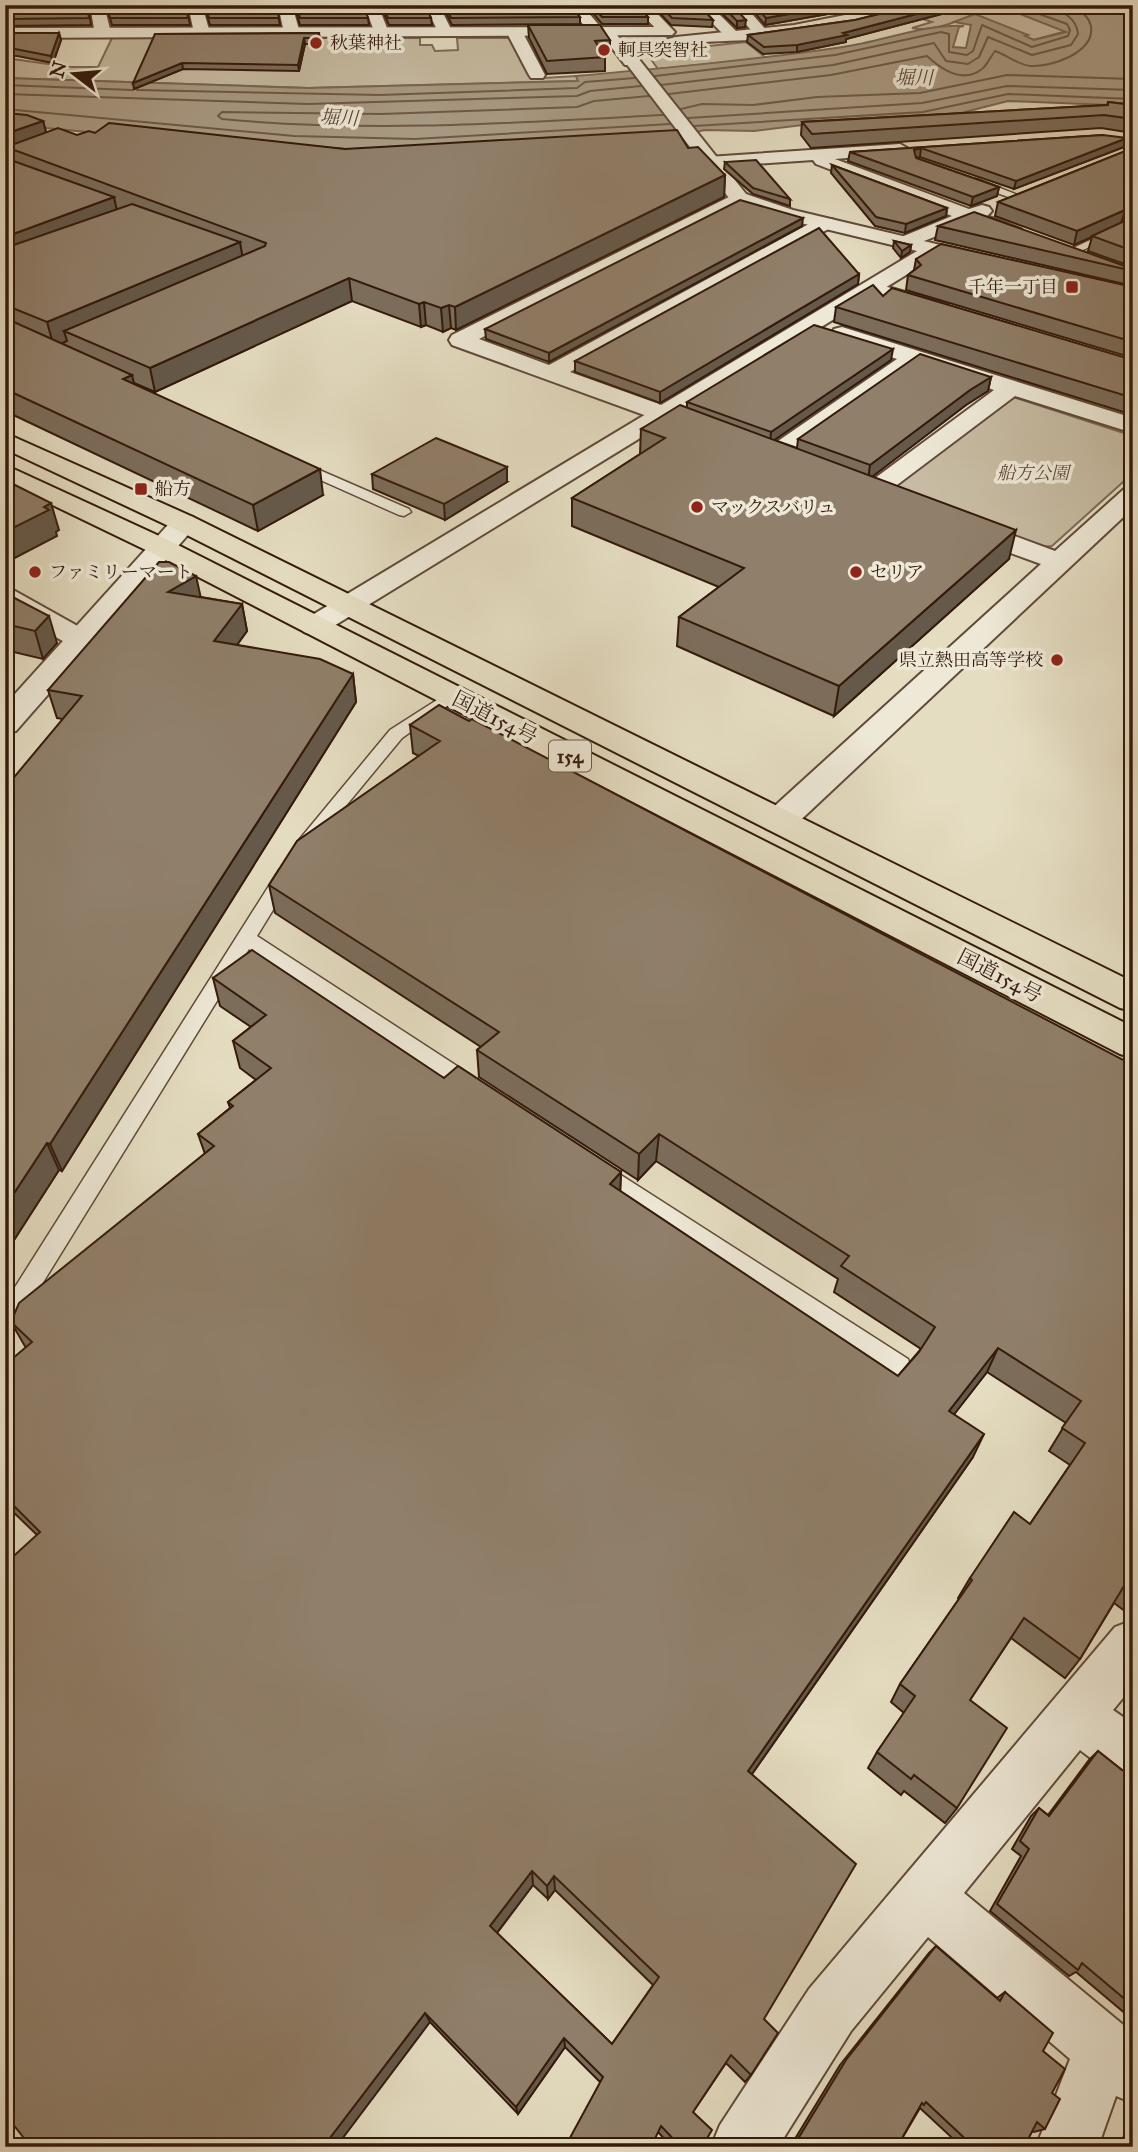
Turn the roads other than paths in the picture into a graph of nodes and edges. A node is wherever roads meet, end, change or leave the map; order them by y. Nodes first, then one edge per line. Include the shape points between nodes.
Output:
1 (97, 5) edge
2 (195, 5) edge
3 (285, 5) edge
4 (371, 5) edge
5 (432, 5) edge
6 (574, 5) edge
7 (640, 5) edge
8 (701, 5) edge
9 (742, 5) edge
10 (913, 5) edge
11 (736, 6) edge
12 (512, 13) edge
13 (602, 32) junction
14 (667, 32) junction
15 (729, 32) junction
16 (5, 33) edge
17 (99, 33) junction
18 (202, 33) junction
19 (292, 33) junction
20 (382, 33) junction
21 (445, 33) junction
22 (520, 33) junction
23 (762, 34) junction
24 (635, 66) junction
25 (537, 75) dead end
26 (914, 148) edge
27 (810, 155) junction
28 (708, 162) junction
29 (956, 175) edge
30 (1024, 195) joint
31 (740, 198) junction
32 (971, 216) junction
33 (825, 223) junction
34 (1121, 229) edge
35 (1032, 239) edge
36 (906, 242) junction
37 (934, 249) junction
38 (1063, 251) joint
39 (1094, 263) edge
40 (1000, 264) edge
41 (870, 288) junction
42 (962, 316) edge
43 (810, 324) junction
44 (914, 357) junction
45 (549, 374) junction
46 (1011, 388) junction
47 (661, 414) junction
48 (1133, 426) edge
49 (722, 435) edge
50 (5, 440) edge
51 (748, 445) edge
52 (774, 455) junction
53 (279, 456) edge
54 (798, 464) edge
55 (8, 476) edge
56 (848, 483) edge
57 (872, 492) junction
58 (1133, 494) edge
59 (898, 502) edge
60 (404, 512) dead end
61 (936, 516) edge
62 (184, 523) junction
63 (161, 547) junction
64 (1059, 562) junction
65 (5, 597) edge
66 (346, 604) junction
67 (314, 626) junction
68 (80, 639) junction
69 (451, 695) junction
70 (5, 724) edge
71 (779, 821) junction
72 (246, 938) junction
73 (1133, 998) edge
74 (1133, 1044) edge
75 (491, 1099) edge
76 (584, 1160) edge
77 (5, 1324) edge
78 (899, 1367) dead end
79 (1133, 1645) edge
80 (1075, 1714) junction
81 (1133, 1756) edge
82 (924, 1896) junction
83 (1118, 2060) edge
84 (742, 2147) edge
85 (1067, 2147) edge

1 - 17 street
2 - 18 street
3 - 19 street
4 - 20 street
5 - 21 street
6 - 13 street
7 - 14 street
8 - 15 street
9 - 11 street
10 - 23 street via 871,18
11 - 23 street
12 - 22 street
13 - 14 street
13 - 22 street
13 - 24 street
14 - 15 street
15 - 23 street
16 - 17 street
17 - 18 street
18 - 19 street
19 - 20 street
20 - 21 street
21 - 22 street
22 - 25 street
23 - 24 street via 651,47 632,53
24 - 28 street
26 - 27 street
27 - 28 street
27 - 32 street
28 - 31 street
29 - 30 lane
30 - 32 street
31 - 33 street
31 - 45 street via 460,340
32 - 35 street
32 - 36 street
33 - 36 street
33 - 45 street
34 - 38 lane
36 - 37 street
37 - 40 street
37 - 41 street
38 - 39 street
41 - 42 street
41 - 43 street
43 - 44 street
43 - 47 street
44 - 46 street
44 - 52 street
45 - 47 street
46 - 48 street
46 - 57 street
47 - 49 street
47 - 66 street
50 - 62 highway, 国道154号 / 154
51 - 52 street
52 - 54 street
53 - 60 lane
55 - 63 highway, 国道154号 / 154
56 - 57 street
57 - 59 street
58 - 64 street
61 - 64 street
62 - 63 street
62 - 66 highway, 国道154号 / 154
63 - 67 highway, 国道154号 / 154
63 - 68 street
64 - 71 street
65 - 68 street
66 - 67 street
66 - 71 highway, 国道154号 / 154
67 - 69 highway, 国道154号 / 154
68 - 70 street
69 - 72 lane via 396,734 302,849
69 - 74 highway, 国道154号 / 154
71 - 73 highway, 国道154号 / 154
72 - 75 lane
72 - 77 lane
76 - 78 lane
79 - 80 street
80 - 81 street
80 - 82 street
82 - 83 street
82 - 84 street via 830,2010
83 - 85 street

